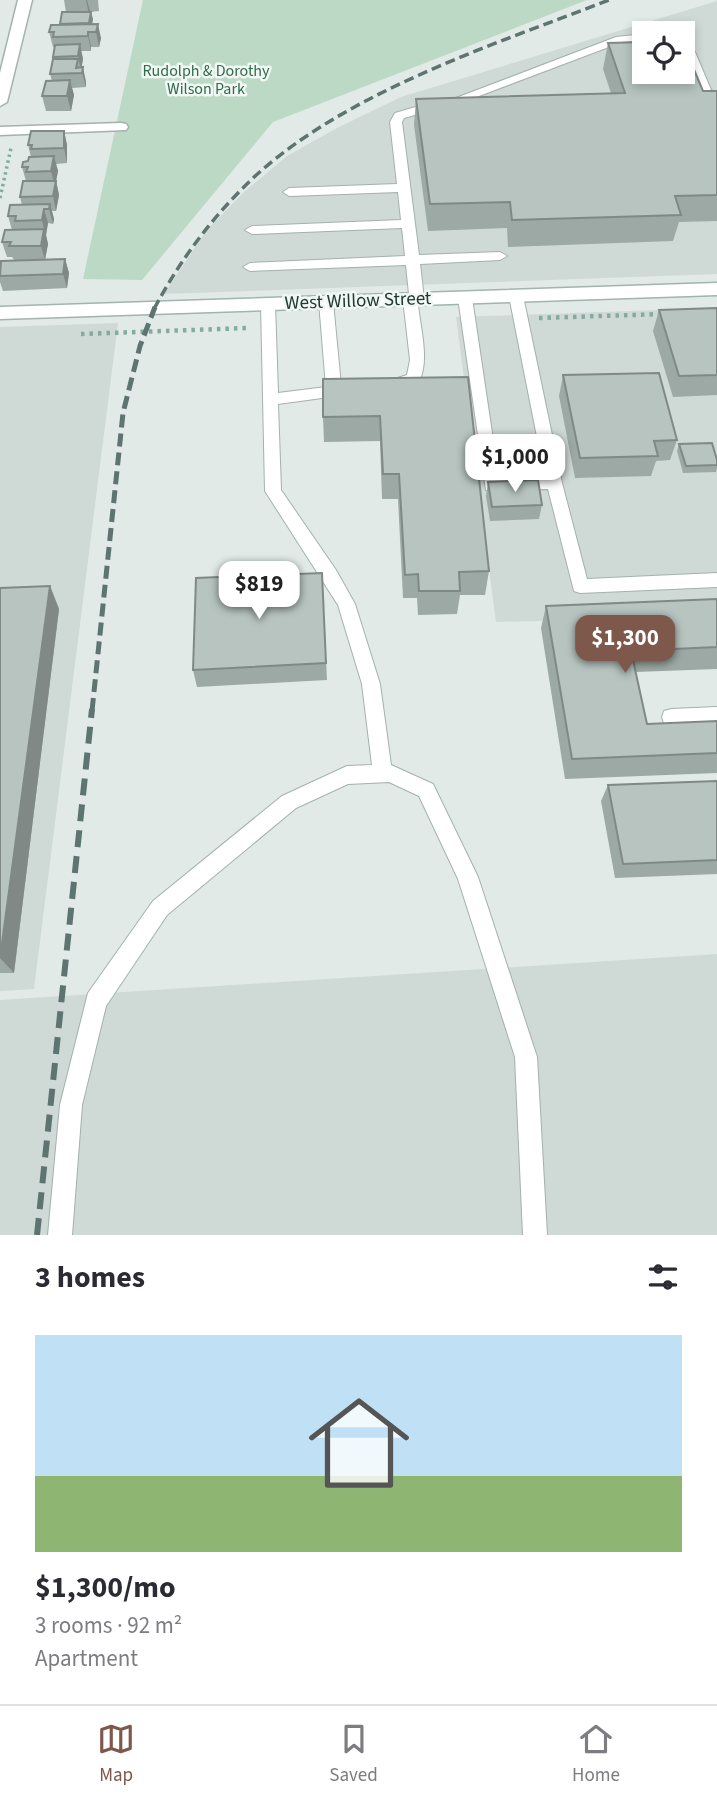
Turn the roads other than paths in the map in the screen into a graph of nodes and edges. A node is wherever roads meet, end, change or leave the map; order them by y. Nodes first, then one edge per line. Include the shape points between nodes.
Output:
1 (25, 0) edge
2 (632, 38) edge
3 (695, 66) edge
4 (717, 98) edge
5 (492, 100) edge
6 (454, 101) junction
7 (0, 102) edge
8 (121, 127) dead end
9 (0, 131) edge
10 (404, 188) junction
11 (289, 192) dead end
12 (408, 223) junction
13 (252, 230) dead end
14 (500, 256) dead end
15 (412, 260) junction
16 (250, 267) dead end
17 (717, 289) edge
18 (516, 296) junction
19 (465, 298) junction
20 (413, 299) junction
21 (326, 302) junction
22 (268, 304) junction
23 (0, 313) edge
24 (334, 391) junction
25 (271, 399) junction
26 (554, 483) junction
27 (717, 580) edge
28 (717, 715) edge
29 (671, 717) dead end
30 (383, 773) junction
31 (60, 1235) edge
32 (535, 1235) edge

1 - 7 street
2 - 6 lane
3 - 4 lane via 706,92
5 - 6 lane
6 - 10 lane via 399,116 396,121
8 - 9 street
10 - 11 lane
10 - 12 lane
12 - 13 lane
12 - 15 lane
14 - 15 lane
15 - 16 lane
15 - 20 lane
17 - 18 street, West Willow Street
18 - 19 street, West Willow Street
18 - 26 lane
19 - 20 street, West Willow Street
19 - 26 lane via 492,486
20 - 21 street, West Willow Street
20 - 24 lane via 414,378
21 - 22 street, West Willow Street
21 - 24 lane
22 - 23 street, West Willow Street
22 - 25 lane
24 - 25 lane
25 - 30 lane via 273,491 346,604 371,684
26 - 27 lane via 580,586
28 - 29 lane
30 - 31 lane via 347,775 289,802 160,908 96,1001 71,1105
30 - 32 lane via 426,790 467,877 508,1001 526,1057

